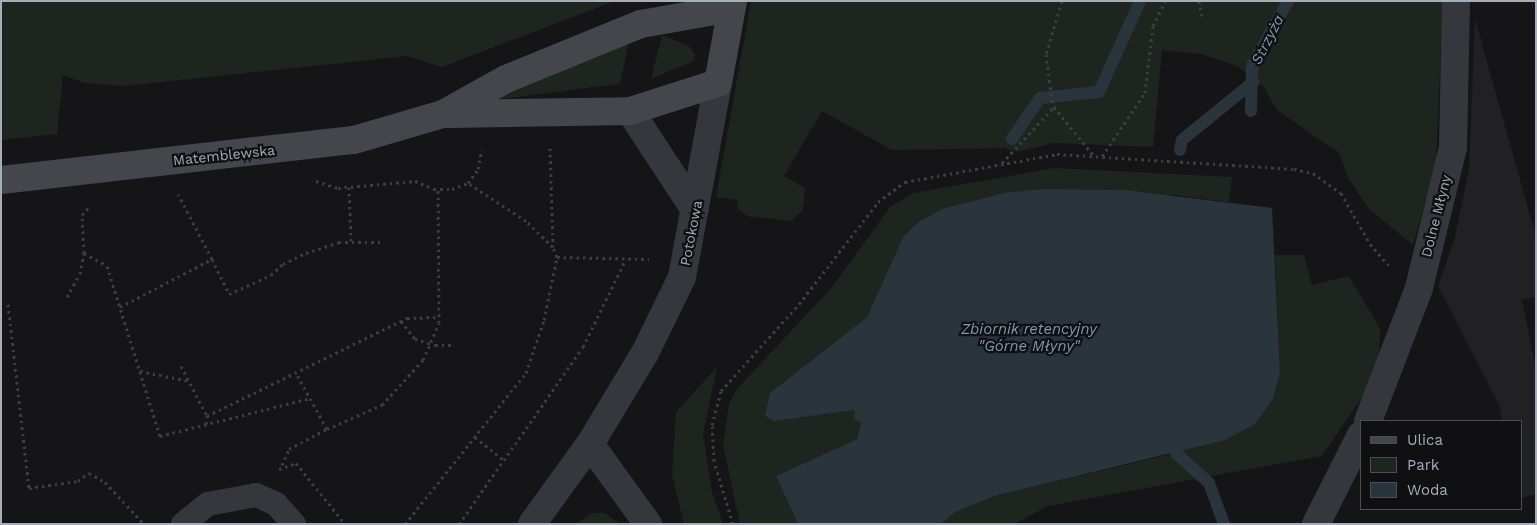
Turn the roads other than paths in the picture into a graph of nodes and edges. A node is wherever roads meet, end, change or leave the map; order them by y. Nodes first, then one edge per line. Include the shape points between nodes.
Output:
1 (1456, 1) edge
2 (732, 5) edge
3 (718, 83) junction
4 (630, 111) junction
5 (443, 114) junction
6 (1, 180) edge
7 (695, 210) junction
8 (1368, 420) edge
9 (1360, 437) edge
10 (590, 444) junction
11 (183, 524) edge
12 (294, 524) edge
13 (532, 524) edge
14 (648, 524) edge
15 (1316, 524) edge

1 - 8 street, Dolne Młyny via 1454,146 1419,288
2 - 3 street, Potokowa
2 - 5 street, Matemblewska via 641,24 506,79
3 - 4 street, Matemblewska
3 - 7 street, Potokowa
4 - 5 street, Matemblewska
4 - 7 street
5 - 6 street, Matemblewska via 354,140
7 - 10 street, Potokowa via 682,277 666,314
9 - 15 street
10 - 13 street, Potokowa
10 - 14 street
11 - 12 lane via 208,504 256,495 276,504

